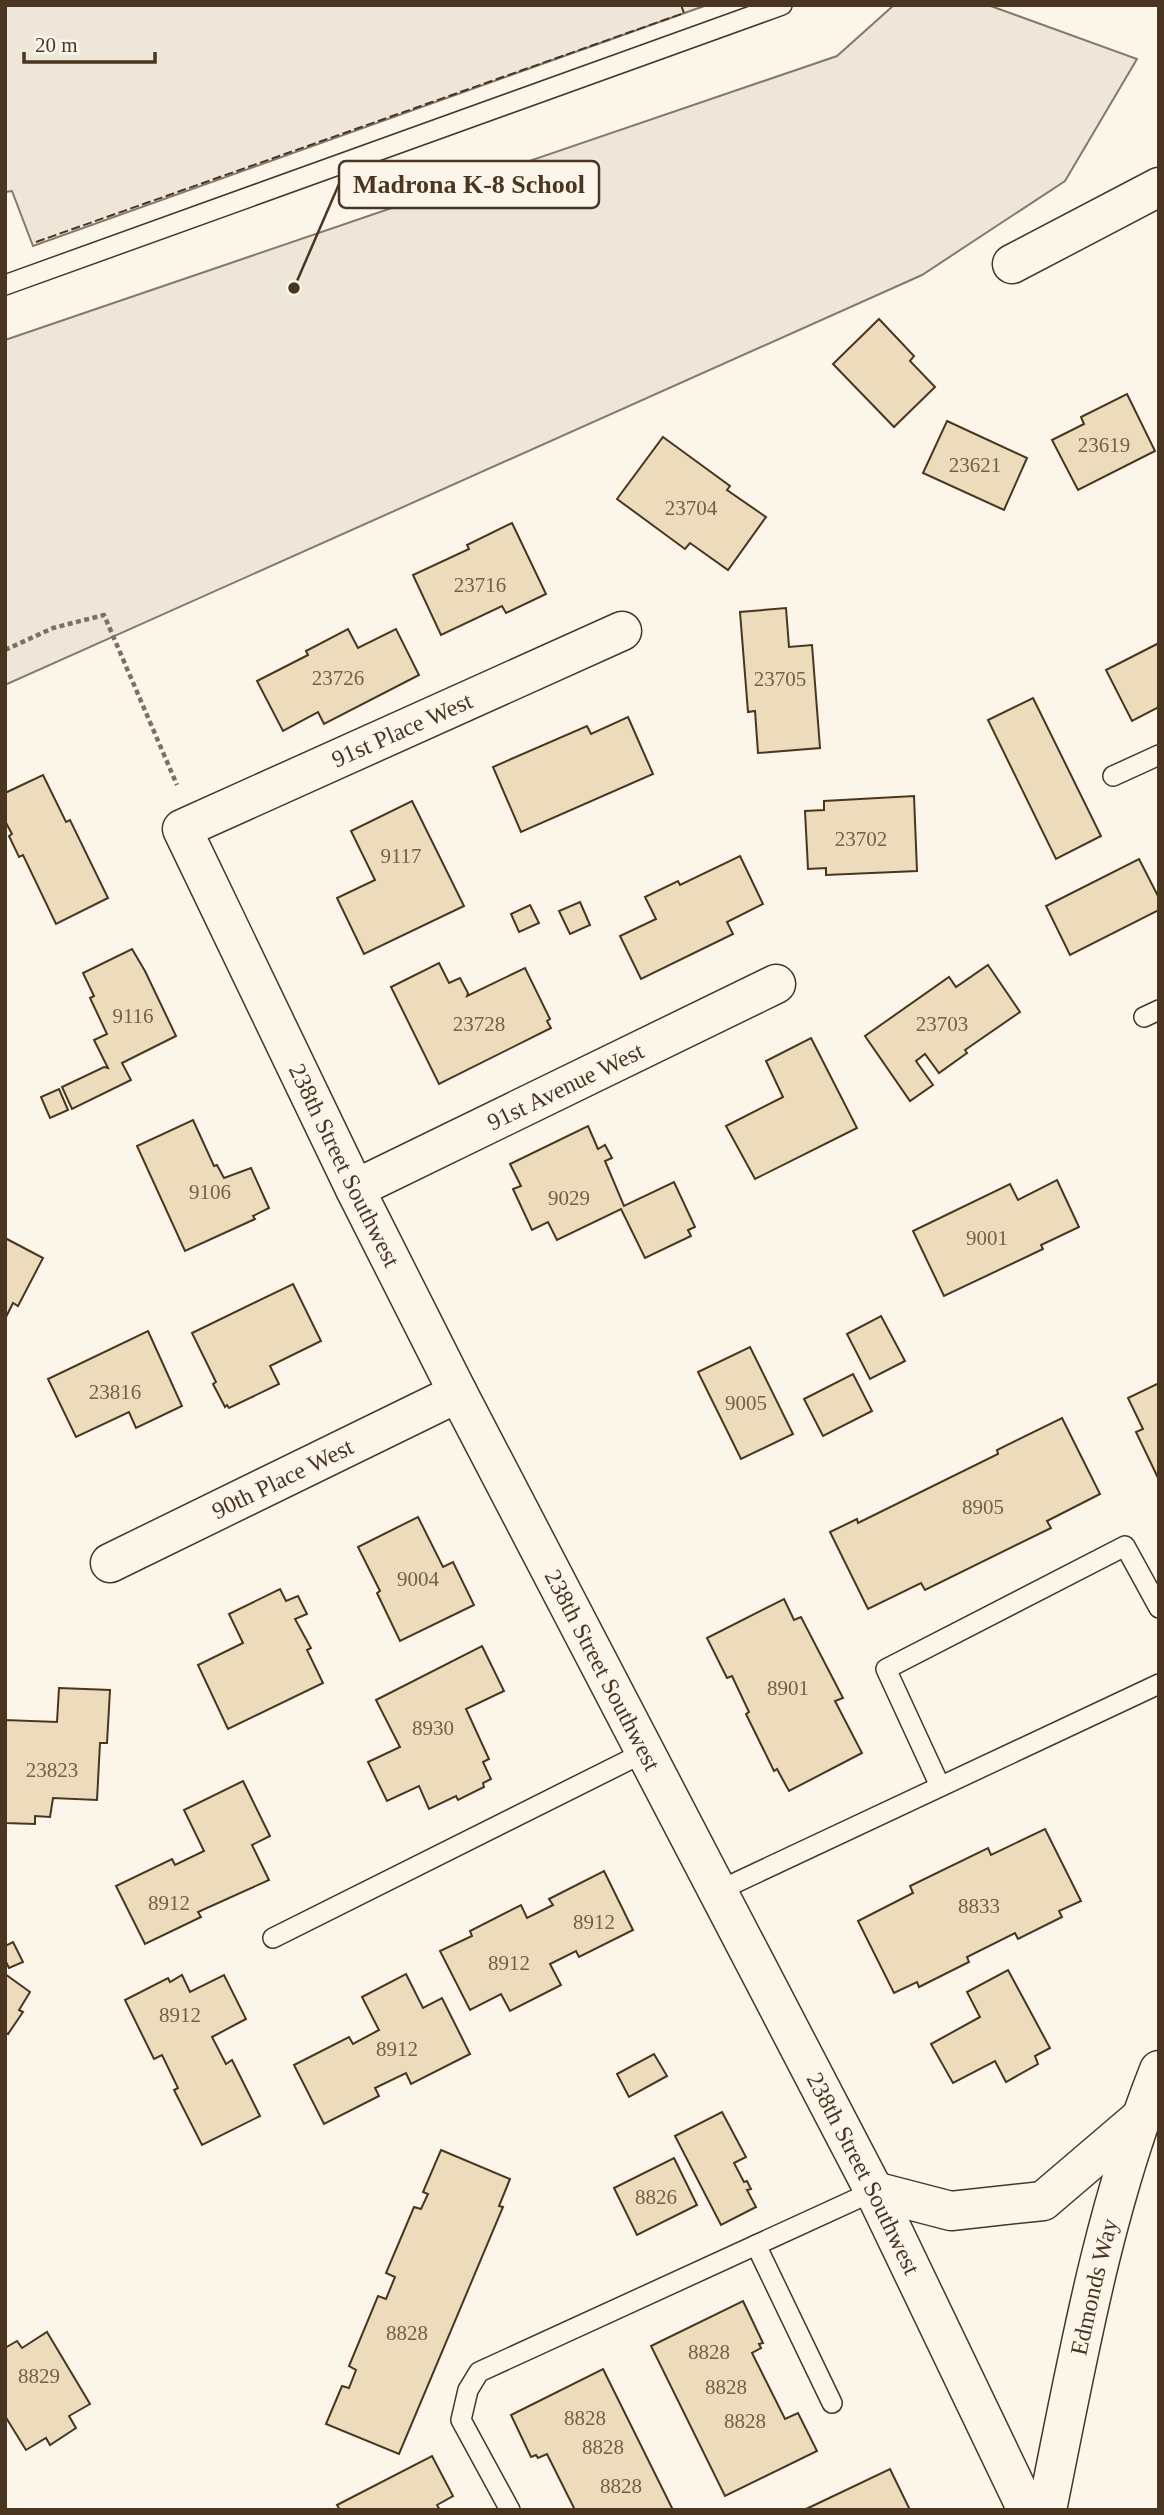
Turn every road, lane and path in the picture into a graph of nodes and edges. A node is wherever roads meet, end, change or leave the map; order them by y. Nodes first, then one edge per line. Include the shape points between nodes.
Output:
1 (782, 5) edge
2 (1159, 187) edge
3 (1012, 264) dead end
4 (5, 285) edge
5 (622, 631) dead end
6 (5, 650) edge
7 (1159, 755) edge
8 (1113, 776) dead end
9 (188, 826) junction
10 (776, 984) dead end
11 (355, 1189) junction
12 (458, 1393) junction
13 (110, 1563) dead end
14 (1159, 1608) edge
15 (1159, 1684) edge
16 (645, 1752) junction
17 (940, 1786) junction
18 (718, 1891) junction
19 (273, 1938) dead end
20 (1159, 2070) edge
21 (1139, 2119) junction
22 (874, 2190) junction
23 (756, 2245) junction
24 (832, 2403) dead end
25 (510, 2510) edge
26 (1027, 2510) edge
27 (1047, 2510) edge

1 - 4 lane
2 - 3 street
5 - 9 street, 91st Place West
6 - 9 path via 53,628 104,615
7 - 8 lane
9 - 11 street, 238th Street Southwest
10 - 11 street, 91st Avenue West
11 - 12 street, 238th Street Southwest
12 - 13 street, 90th Place West
12 - 16 street, 238th Street Southwest
14 - 17 lane via 1125,1546 886,1669
15 - 17 lane
16 - 18 street, 238th Street Southwest
16 - 19 lane
17 - 18 lane
18 - 22 street, 238th Street Southwest
20 - 21 street, Edmonds Way
21 - 22 street via 1043,2201 951,2211
21 - 27 street, Edmonds Way via 1080,2346
22 - 23 lane
22 - 26 street, 238th Street Southwest
23 - 24 lane
23 - 25 lane via 479,2372 468,2390 461,2420

